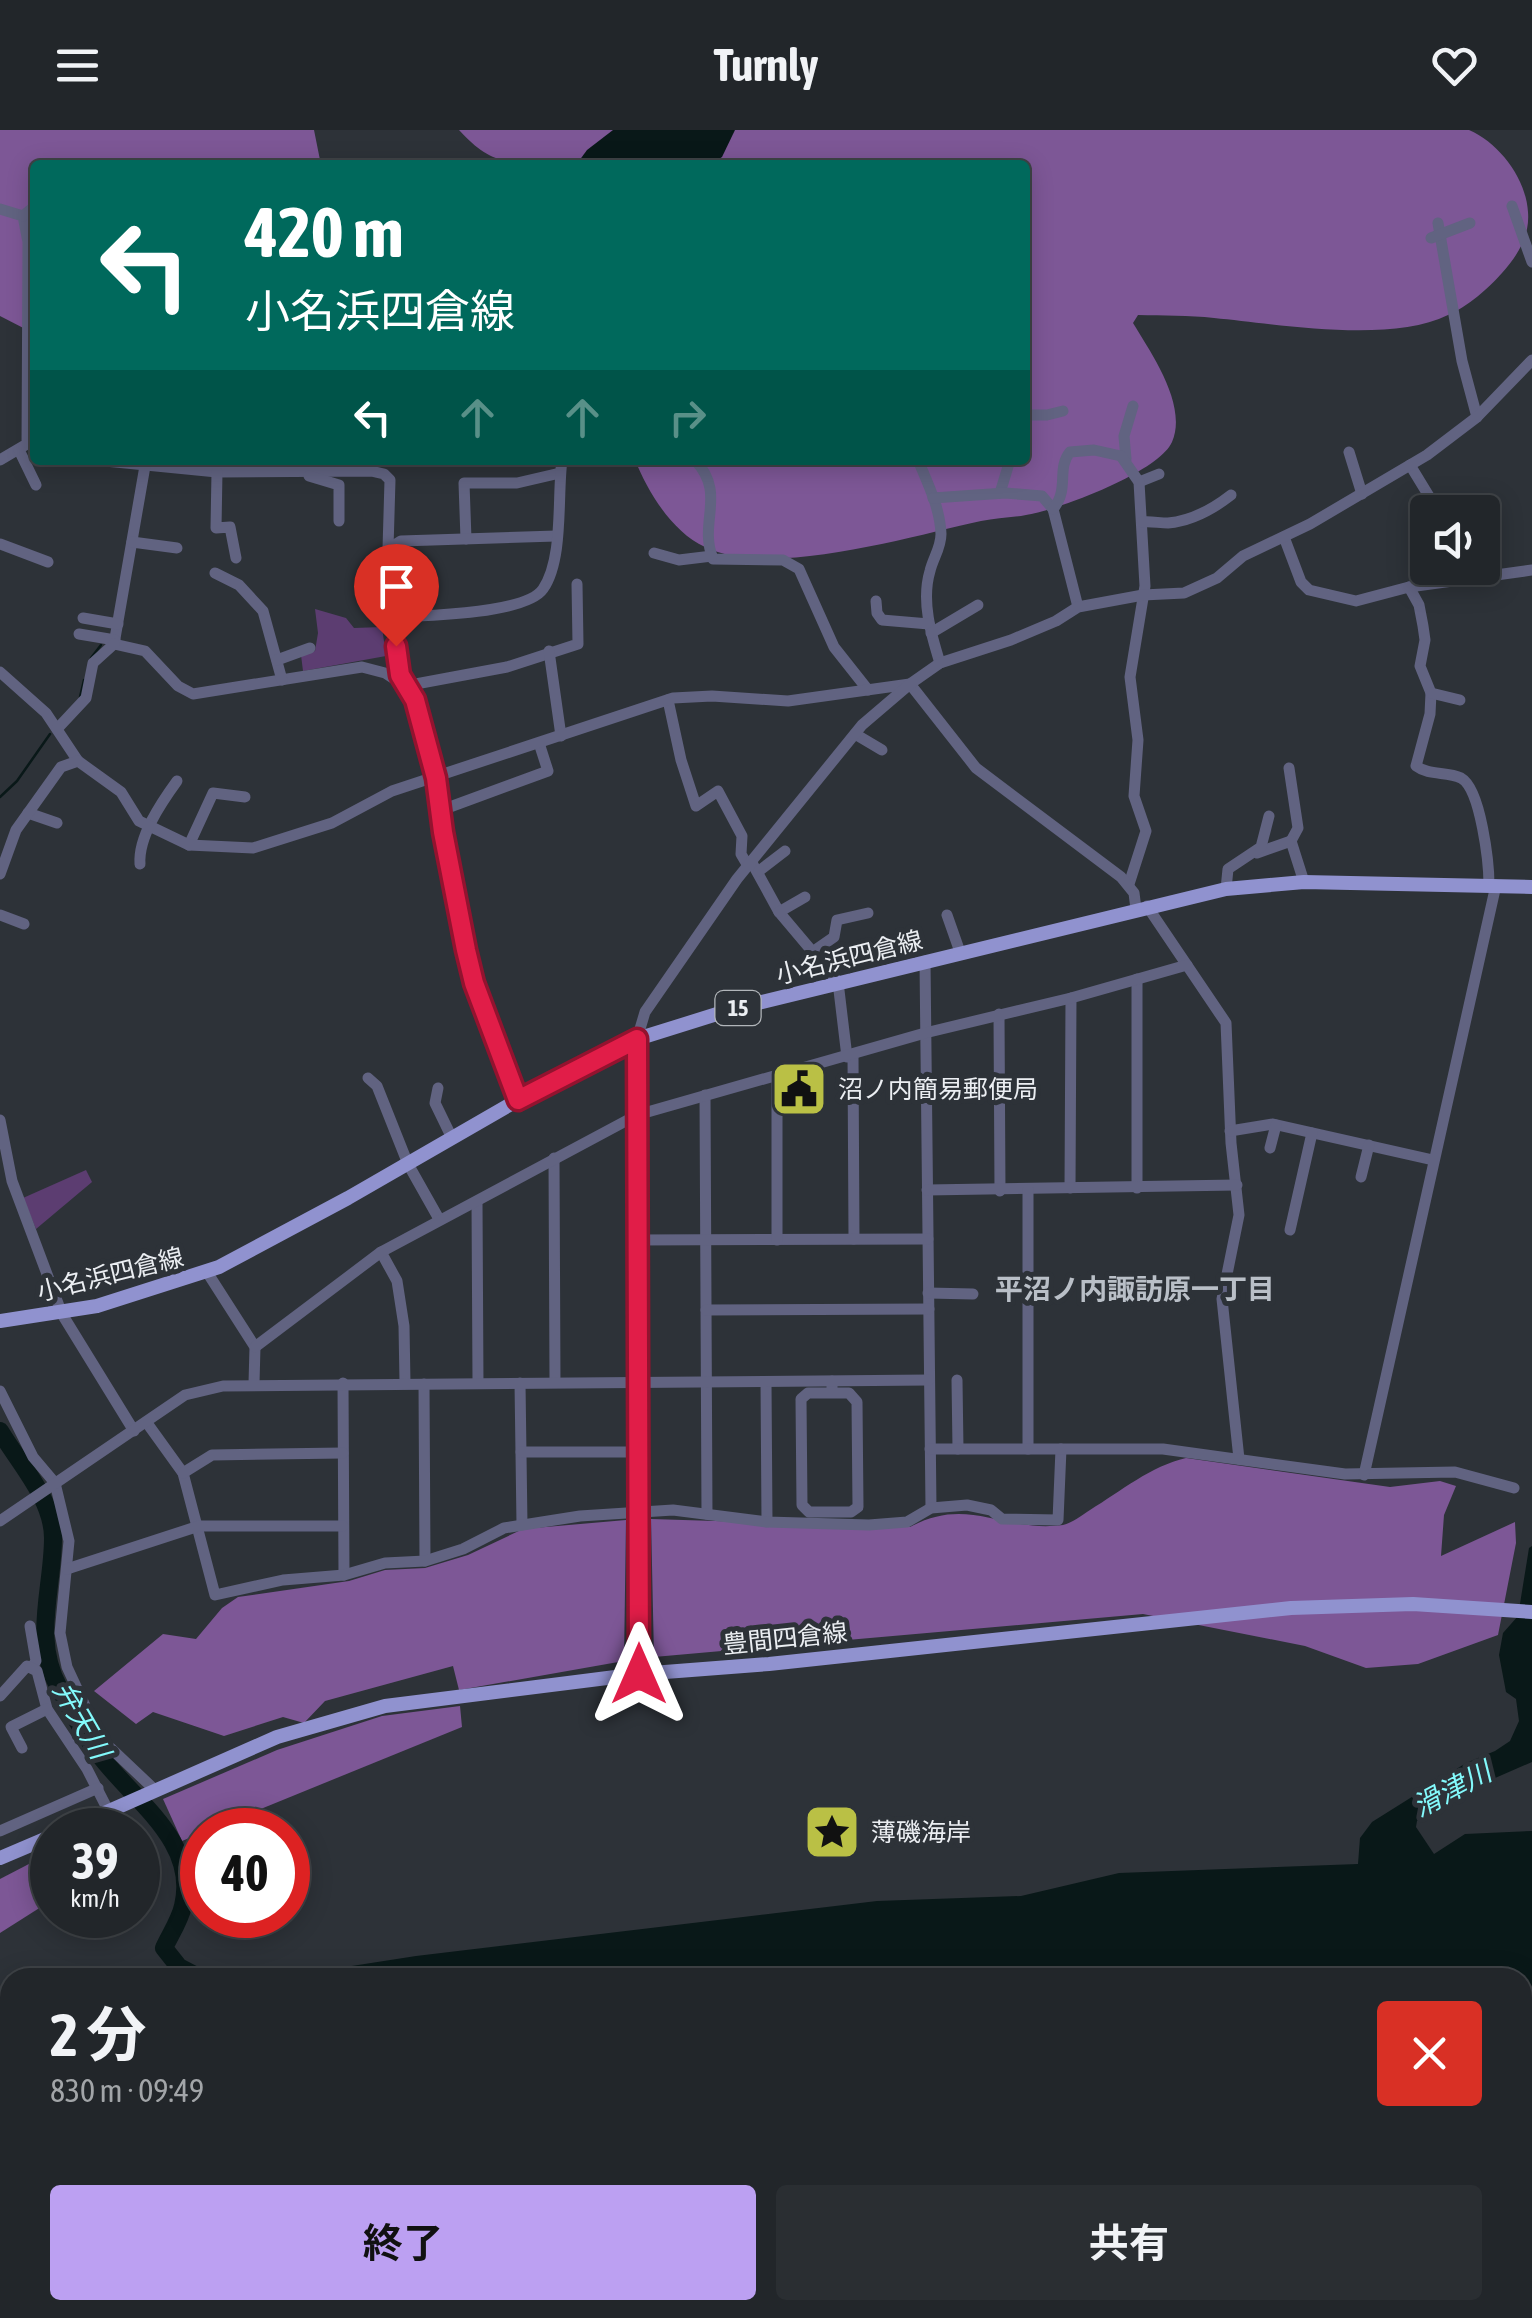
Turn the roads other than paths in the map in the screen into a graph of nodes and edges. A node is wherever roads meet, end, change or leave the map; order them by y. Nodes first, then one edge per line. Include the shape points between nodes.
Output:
1 (1512, 206) dead end
2 (0, 208) edge
3 (29, 216) edge
4 (1438, 223) dead end
5 (1470, 223) dead end
6 (1435, 238) junction
7 (1532, 262) edge
8 (1532, 360) edge
9 (1133, 406) dead end
10 (1064, 411) dead end
11 (1030, 414) edge
12 (1476, 417) junction
13 (19, 450) junction
14 (30, 451) edge
15 (1349, 452) dead end
16 (1126, 459) junction
17 (0, 460) edge
18 (136, 465) edge
19 (700, 465) edge
20 (920, 465) edge
21 (1008, 465) edge
22 (145, 466) junction
23 (373, 466) edge
24 (1410, 466) junction
25 (561, 467) edge
26 (302, 471) junction
27 (217, 472) junction
28 (1159, 474) dead end
29 (1139, 482) junction
30 (36, 485) dead end
31 (1000, 493) junction
32 (1362, 494) junction
33 (1428, 495) edge
34 (1231, 496) dead end
35 (933, 498) junction
36 (1053, 509) junction
37 (339, 522) dead end
38 (1142, 522) junction
39 (556, 536) junction
40 (1284, 536) junction
41 (466, 540) junction
42 (132, 542) junction
43 (0, 544) edge
44 (177, 548) dead end
45 (388, 549) junction
46 (654, 553) dead end
47 (712, 556) junction
48 (236, 558) dead end
49 (48, 562) dead end
50 (1532, 570) edge
51 (215, 573) dead end
52 (578, 584) dead end
53 (1409, 587) junction
54 (1142, 595) junction
55 (876, 601) dead end
56 (978, 605) dead end
57 (1078, 606) junction
58 (394, 617) junction
59 (84, 618) dead end
60 (118, 624) junction
61 (930, 629) junction
62 (79, 634) dead end
63 (115, 642) junction
64 (310, 648) dead end
65 (549, 651) junction
66 (277, 660) junction
67 (940, 663) junction
68 (0, 672) edge
69 (282, 680) junction
70 (910, 684) junction
71 (406, 686) junction
72 (868, 690) junction
73 (1431, 694) junction
74 (668, 700) junction
75 (1460, 700) dead end
76 (57, 729) junction
77 (856, 734) junction
78 (561, 736) junction
79 (540, 743) junction
80 (882, 750) dead end
81 (78, 761) junction
82 (1288, 768) dead end
83 (436, 778) junction
84 (177, 782) dead end
85 (245, 796) dead end
86 (439, 811) junction
87 (28, 813) junction
88 (1270, 816) dead end
89 (56, 823) dead end
90 (151, 827) junction
91 (1291, 841) junction
92 (189, 845) junction
93 (784, 851) dead end
94 (1257, 853) junction
95 (140, 864) dead end
96 (753, 866) junction
97 (0, 874) edge
98 (1304, 882) junction
99 (1129, 884) junction
100 (1492, 885) junction
101 (1532, 887) edge
102 (1226, 889) junction
103 (806, 896) dead end
104 (1142, 908) junction
105 (779, 912) junction
106 (868, 913) dead end
107 (947, 915) dead end
108 (0, 920) edge
109 (24, 924) dead end
110 (960, 952) junction
111 (811, 953) junction
112 (926, 961) junction
113 (1186, 965) junction
114 (1136, 979) junction
115 (838, 982) junction
116 (1071, 998) junction
117 (999, 1014) junction
118 (926, 1033) junction
119 (637, 1039) junction
120 (850, 1056) junction
121 (777, 1077) junction
122 (368, 1078) dead end
123 (438, 1088) dead end
124 (705, 1095) junction
125 (518, 1100) junction
126 (637, 1115) junction
127 (0, 1120) edge
128 (1276, 1125) junction
129 (1230, 1131) junction
130 (1312, 1132) junction
131 (452, 1138) junction
132 (1369, 1146) junction
133 (1270, 1148) dead end
134 (554, 1158) junction
135 (1433, 1160) junction
136 (408, 1164) junction
137 (1360, 1177) dead end
138 (1237, 1185) junction
139 (1070, 1188) junction
140 (1136, 1188) junction
141 (927, 1190) junction
142 (1000, 1190) junction
143 (1028, 1190) junction
144 (477, 1202) junction
145 (440, 1219) junction
146 (1290, 1230) dead end
147 (854, 1239) junction
148 (928, 1239) junction
149 (638, 1240) junction
150 (706, 1240) junction
151 (777, 1240) junction
152 (380, 1252) junction
153 (207, 1272) junction
154 (928, 1293) junction
155 (973, 1294) dead end
156 (928, 1309) junction
157 (706, 1310) junction
158 (62, 1314) junction
159 (0, 1321) edge
160 (255, 1347) junction
161 (929, 1380) junction
162 (957, 1380) dead end
163 (556, 1382) junction
164 (638, 1382) junction
165 (706, 1382) junction
166 (766, 1382) junction
167 (342, 1383) junction
168 (478, 1383) junction
169 (520, 1383) junction
170 (254, 1384) junction
171 (404, 1384) junction
172 (424, 1384) junction
173 (832, 1387) junction
174 (0, 1391) edge
175 (147, 1423) junction
176 (134, 1430) junction
177 (1028, 1448) junction
178 (1061, 1448) junction
179 (930, 1449) junction
180 (958, 1449) junction
181 (521, 1452) junction
182 (638, 1452) junction
183 (343, 1453) junction
184 (1239, 1459) junction
185 (183, 1473) junction
186 (1364, 1476) junction
187 (55, 1484) junction
188 (1514, 1488) dead end
189 (931, 1508) junction
190 (638, 1514) junction
191 (707, 1514) junction
192 (0, 1521) edge
193 (766, 1522) junction
194 (522, 1525) junction
195 (198, 1526) junction
196 (344, 1526) junction
197 (425, 1561) junction
198 (66, 1570) junction
199 (344, 1575) junction
200 (1532, 1612) edge
201 (30, 1626) dead end
202 (32, 1667) junction
203 (639, 1674) junction
204 (0, 1696) edge
205 (47, 1709) junction
206 (22, 1748) dead end
207 (98, 1788) junction
208 (151, 1793) junction
209 (114, 1808) edge
210 (117, 1808) edge
211 (0, 1832) edge
212 (30, 1845) edge
213 (0, 1858) edge

1 - 7 street
2 - 3 street
3 - 13 street via 26,444
4 - 6 street
5 - 6 street
6 - 12 street
8 - 12 street
9 - 16 street
10 - 11 street
12 - 24 street
13 - 14 street
13 - 17 street
13 - 30 street
15 - 32 street
16 - 29 street
16 - 36 street via 1070,452 1062,498
18 - 22 street
19 - 47 street via 712,491
20 - 35 street
21 - 31 street
22 - 27 street
22 - 42 street
23 - 26 street
23 - 45 street via 390,480
24 - 32 street
24 - 33 street
25 - 39 street
25 - 41 street via 517,483 464,483
26 - 27 street
26 - 37 street via 339,485
27 - 48 street via 216,528 230,528
28 - 29 street
29 - 38 street
31 - 35 street
31 - 36 street via 1042,496
32 - 40 street
34 - 38 street via 1188,518
35 - 61 street via 940,536 928,578
36 - 57 street
38 - 54 street
39 - 41 street
39 - 58 street via 539,594 503,608
40 - 53 street via 1301,582 1316,593 1363,600
40 - 54 street via 1184,593
41 - 45 street via 401,541
42 - 44 street
42 - 60 street
43 - 49 street
45 - 58 street
46 - 47 street via 679,560
47 - 72 street via 783,560 799,569 834,646
50 - 53 street
51 - 66 street via 252,596
52 - 65 street via 578,644
53 - 73 street via 1421,616 1420,666
54 - 57 street
54 - 99 street via 1130,677 1138,740 1134,796 1146,831
55 - 61 street via 882,620
56 - 61 street
57 - 67 street via 1026,634
58 - 71 street
59 - 60 street
60 - 63 street
61 - 67 street
62 - 63 street
63 - 69 street via 144,652 193,694
63 - 76 street via 93,663 86,698
64 - 66 street
65 - 71 street via 507,667
65 - 78 street
66 - 69 street
67 - 70 street
68 - 76 street
69 - 71 street via 362,666
70 - 72 street
70 - 77 street
70 - 99 street via 976,768
71 - 83 street
72 - 74 street via 788,701
73 - 75 street
73 - 100 street via 1416,766 1468,783
74 - 78 street
74 - 96 street via 696,806 718,791 742,836 741,854
76 - 81 street
77 - 80 street
77 - 96 street
78 - 79 street
79 - 83 street
79 - 86 street via 548,771
81 - 87 street via 61,767
81 - 90 street via 110,782 139,822
82 - 91 street via 1298,828
83 - 86 street
83 - 92 street via 271,844
84 - 90 street
85 - 92 street via 213,794
86 - 125 street via 474,983
87 - 89 street
87 - 97 street
88 - 94 street
90 - 92 street
90 - 95 street
91 - 94 street
91 - 98 street
93 - 96 street
94 - 102 street via 1228,869
96 - 105 street
96 - 119 street via 646,1012
98 - 100 main road, 小名浜四倉線 / 15
98 - 102 main road, 小名浜四倉線 / 15
99 - 104 street
100 - 101 main road, 小名浜四倉線 / 15
100 - 135 street
102 - 104 main road, 小名浜四倉線 / 15
103 - 105 street
104 - 110 main road, 小名浜四倉線 / 15
104 - 113 street
105 - 111 street
106 - 111 street via 837,920 834,937
107 - 110 street
108 - 109 street
110 - 112 main road, 小名浜四倉線 / 15
111 - 115 street
112 - 115 main road, 小名浜四倉線 / 15
112 - 118 street
113 - 114 street
113 - 129 street via 1226,1023
114 - 116 street
114 - 140 street
115 - 119 main road, 小名浜四倉線 / 15
115 - 120 street
116 - 117 street
116 - 139 street
117 - 118 street
117 - 142 street
118 - 120 street
118 - 141 street
119 - 125 main road, 小名浜四倉線 / 15
119 - 126 street
120 - 121 street
120 - 147 street
121 - 124 street
121 - 151 street
122 - 136 street
123 - 131 street via 435,1102
124 - 126 street
124 - 150 street
125 - 131 main road, 小名浜四倉線 / 15
126 - 134 street
126 - 149 street
127 - 158 street via 12,1181
128 - 129 street
128 - 130 street
128 - 133 street
129 - 138 street
130 - 132 street
130 - 146 street
131 - 136 main road, 小名浜四倉線 / 15
132 - 135 street
132 - 137 street
134 - 144 street
134 - 163 street
135 - 186 street
136 - 145 street
136 - 153 main road, 小名浜四倉線 / 15
138 - 140 street
138 - 184 street via 1239,1214 1222,1299
139 - 140 street
139 - 143 street
141 - 142 street
141 - 148 street
142 - 143 street
143 - 177 street
144 - 145 street
144 - 168 street
145 - 152 street
147 - 148 street
147 - 151 street
148 - 154 street
149 - 150 street
149 - 164 street
150 - 151 street
150 - 157 street
152 - 160 street
152 - 171 street via 397,1281
153 - 158 main road, 小名浜四倉線 / 15
153 - 160 street
154 - 155 street
154 - 156 street
156 - 157 street
156 - 161 street
157 - 165 street
158 - 159 main road, 小名浜四倉線 / 15
158 - 176 street
160 - 170 street
161 - 173 street
161 - 179 street
162 - 180 street
163 - 164 street
163 - 169 street
164 - 165 street
164 - 182 street
165 - 166 street
165 - 191 street
166 - 173 street
166 - 193 street
167 - 170 street
167 - 171 street
167 - 183 street
168 - 169 street
168 - 172 street
169 - 181 street
170 - 175 street via 185,1395
171 - 172 street
172 - 197 street
173 - 173 street via 801,1399 802,1505 808,1512 851,1512 858,1506 856,1402
174 - 187 street via 33,1457
175 - 176 street
175 - 185 street
176 - 187 street
177 - 178 street
177 - 180 street
178 - 184 street via 1163,1449
178 - 189 street via 1058,1520 1002,1518 967,1506
179 - 180 street
179 - 189 street
181 - 182 street
181 - 194 street
182 - 190 street
183 - 185 street via 212,1455
183 - 196 street
184 - 186 street
185 - 195 street
186 - 188 street via 1455,1472
187 - 192 street
187 - 198 street via 69,1541
189 - 193 street via 907,1522
190 - 191 street
190 - 194 street
190 - 203 street
191 - 193 street
194 - 197 street
195 - 196 street
195 - 198 street
195 - 199 street via 214,1596
196 - 199 street
197 - 199 street
198 - 208 street via 60,1633 78,1696 100,1738
200 - 203 main road, 豊間四倉線 via 1398,1604 1291,1608
201 - 202 street
202 - 204 street
202 - 205 street
203 - 208 main road, 豊間四倉線 via 385,1706 277,1737
205 - 206 street via 11,1727
205 - 207 street
207 - 209 street
207 - 211 street
208 - 210 main road, 豊間四倉線
212 - 213 main road

